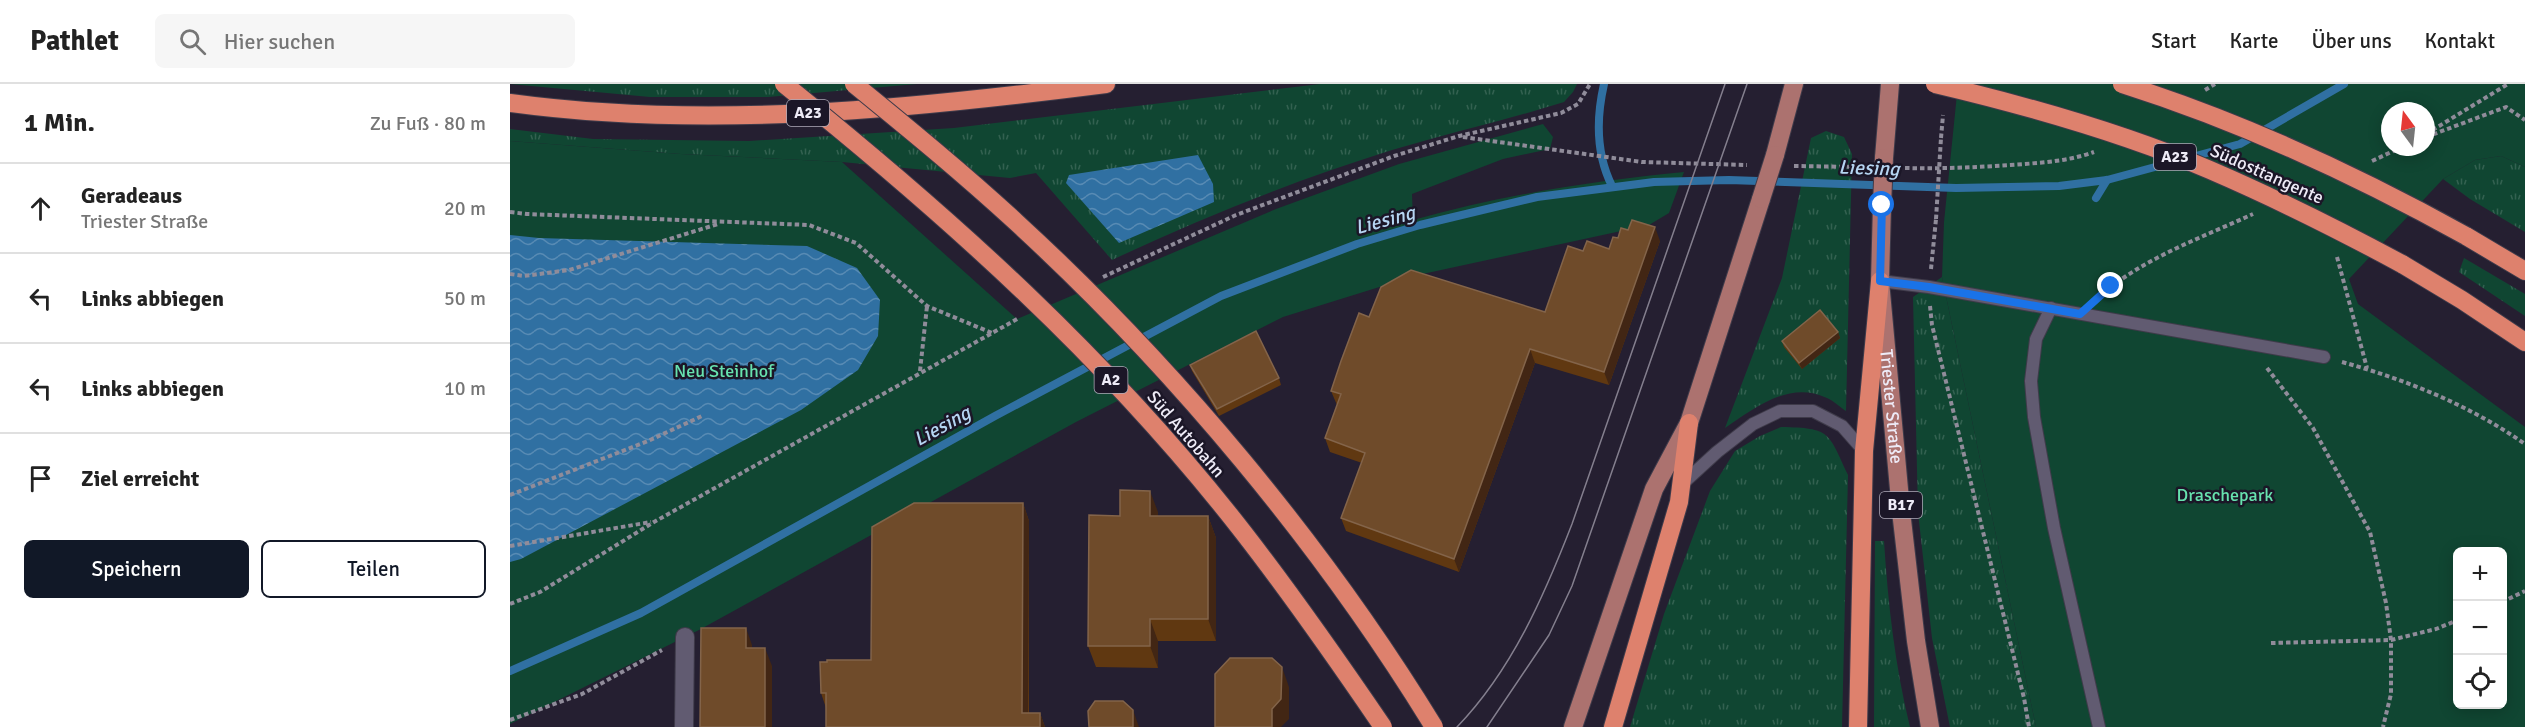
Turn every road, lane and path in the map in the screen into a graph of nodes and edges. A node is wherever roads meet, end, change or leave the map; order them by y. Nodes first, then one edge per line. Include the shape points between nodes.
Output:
1 (784, 84) edge
2 (854, 84) edge
3 (1106, 84) edge
4 (1590, 84) edge
5 (1794, 84) edge
6 (1890, 84) edge
7 (1935, 84) edge
8 (2122, 84) edge
9 (2508, 84) edge
10 (510, 103) edge
11 (1942, 115) dead end
12 (2525, 120) edge
13 (2435, 129) edge
14 (2435, 132) edge
15 (1459, 136) junction
16 (1782, 161) junction
17 (1755, 165) dead end
18 (1883, 165) junction
19 (1929, 169) dead end
20 (510, 212) edge
21 (722, 223) junction
22 (2174, 249) dead end
23 (2337, 254) dead end
24 (2525, 271) edge
25 (510, 274) edge
26 (1098, 279) dead end
27 (1880, 281) junction
28 (1929, 287) junction
29 (927, 306) junction
30 (2050, 308) junction
31 (1027, 314) dead end
32 (2080, 314) junction
33 (992, 333) junction
34 (2247, 342) junction
35 (2525, 342) edge
36 (2324, 357) joint
37 (2368, 369) junction
38 (920, 372) junction
39 (702, 416) dead end
40 (1689, 423) junction
41 (2525, 444) edge
42 (1864, 451) junction
43 (1681, 485) junction
44 (510, 495) edge
45 (654, 522) junction
46 (510, 546) edge
47 (2525, 591) edge
48 (2504, 601) edge
49 (510, 604) edge
50 (2453, 622) edge
51 (685, 637) joint
52 (2391, 640) junction
53 (2271, 644) dead end
54 (510, 720) edge
55 (684, 727) edge
56 (1383, 727) edge
57 (1434, 727) edge
58 (1573, 727) edge
59 (1613, 727) edge
60 (1858, 727) edge
61 (1930, 727) edge
62 (2029, 727) edge
63 (2099, 727) edge
64 (2383, 727) edge

1 - 56 highway, Süd Autobahn / A2, bridge via 887,166 962,233 1073,340 1160,433 1242,531
2 - 57 highway, Süd Autobahn / A2, bridge via 1017,222 1194,405 1353,606
3 - 10 highway, A23 via 896,108 792,114 699,116
4 - 15 path via 1578,104 1561,113
5 - 16 main road
6 - 18 main road, Triester Straße / B17
7 - 35 highway, Südosttangente / A23, bridge via 2066,118 2207,169 2402,264
8 - 24 highway, Südosttangente, bridge via 2202,111 2331,165 2404,201
9 - 13 path
11 - 28 path, bridge
12 - 14 path via 2506,107
15 - 17 path via 1642,162
15 - 26 path via 1236,215
16 - 18 path
16 - 40 main road, bridge via 1761,200
18 - 19 path
18 - 27 main road, Triester Straße / B17, bridge
20 - 21 path
21 - 25 path via 569,270
21 - 29 path via 809,225 856,243
22 - 32 path via 2111,286
23 - 37 path
27 - 28 lane
27 - 42 highway
27 - 61 main road, Triester Straße / B17 via 1908,570
28 - 30 lane
28 - 62 path via 1932,325
29 - 33 path
29 - 38 path
30 - 32 lane
30 - 63 lane via 2036,339 2031,381 2034,417 2054,528
31 - 33 path
32 - 34 lane
33 - 38 path
34 - 36 lane
34 - 52 path via 2313,429 2370,532
36 - 37 path
37 - 41 path via 2446,399 2496,424
38 - 45 path
39 - 44 path
40 - 43 highway
40 - 58 main road via 1654,489
42 - 43 lane via 1842,426 1813,411 1780,411 1753,424
42 - 60 highway
43 - 59 highway
45 - 46 path
45 - 49 path via 540,592
47 - 48 path
50 - 52 path
51 - 54 path via 582,694
51 - 55 street
52 - 53 path
52 - 64 path via 2391,694

